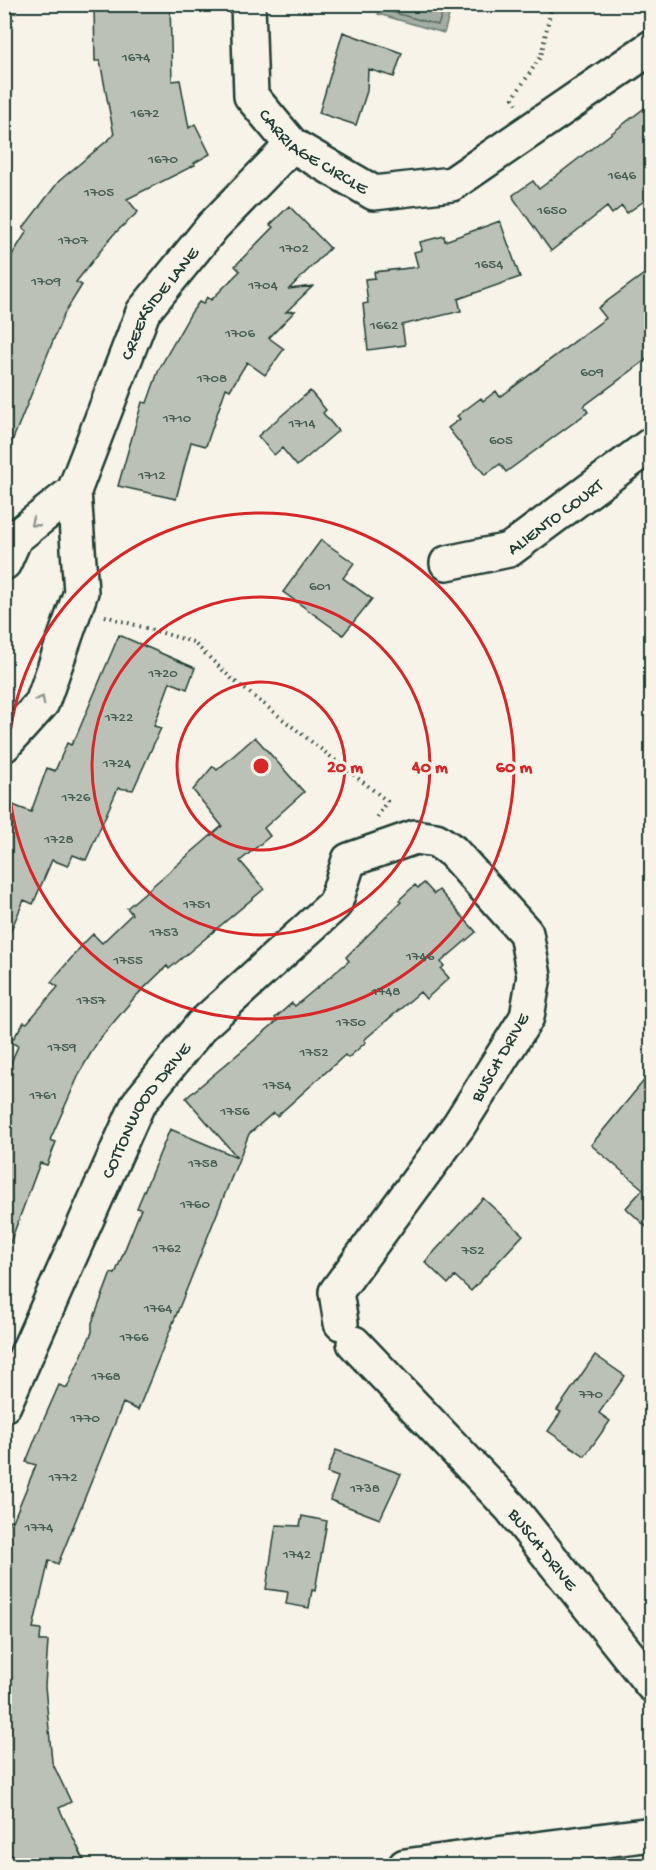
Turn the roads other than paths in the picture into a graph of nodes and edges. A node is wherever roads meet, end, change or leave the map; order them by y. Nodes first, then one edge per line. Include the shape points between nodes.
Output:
1 (248, 4) edge
2 (651, 47) edge
3 (292, 145) junction
4 (651, 444) edge
5 (74, 490) junction
6 (4, 563) edge
7 (447, 563) dead end
8 (4, 745) edge
9 (349, 860) joint
10 (4, 1405) edge
11 (651, 1685) edge
12 (651, 1834) edge
13 (405, 1866) edge

1 - 3 street, CARRIAGE CIRCLE via 251,96
2 - 3 street, CARRIAGE CIRCLE via 452,184 374,193
3 - 5 street, CREEKSIDE LANE via 213,226 143,312
4 - 7 street, ALIENTO COURT via 509,550
5 -> 6 street, CREEKSIDE LANE via 15,538
8 -> 5 street, CREEKSIDE LANE via 42,703 81,592
9 - 10 street, COTTONWOOD DRIVE via 335,904 202,1025 138,1104
9 - 11 street, BUSCH DRIVE via 415,837 436,840 452,851 526,933 534,976 526,1017 459,1125 336,1292 347,1333 511,1508
12 - 13 street

